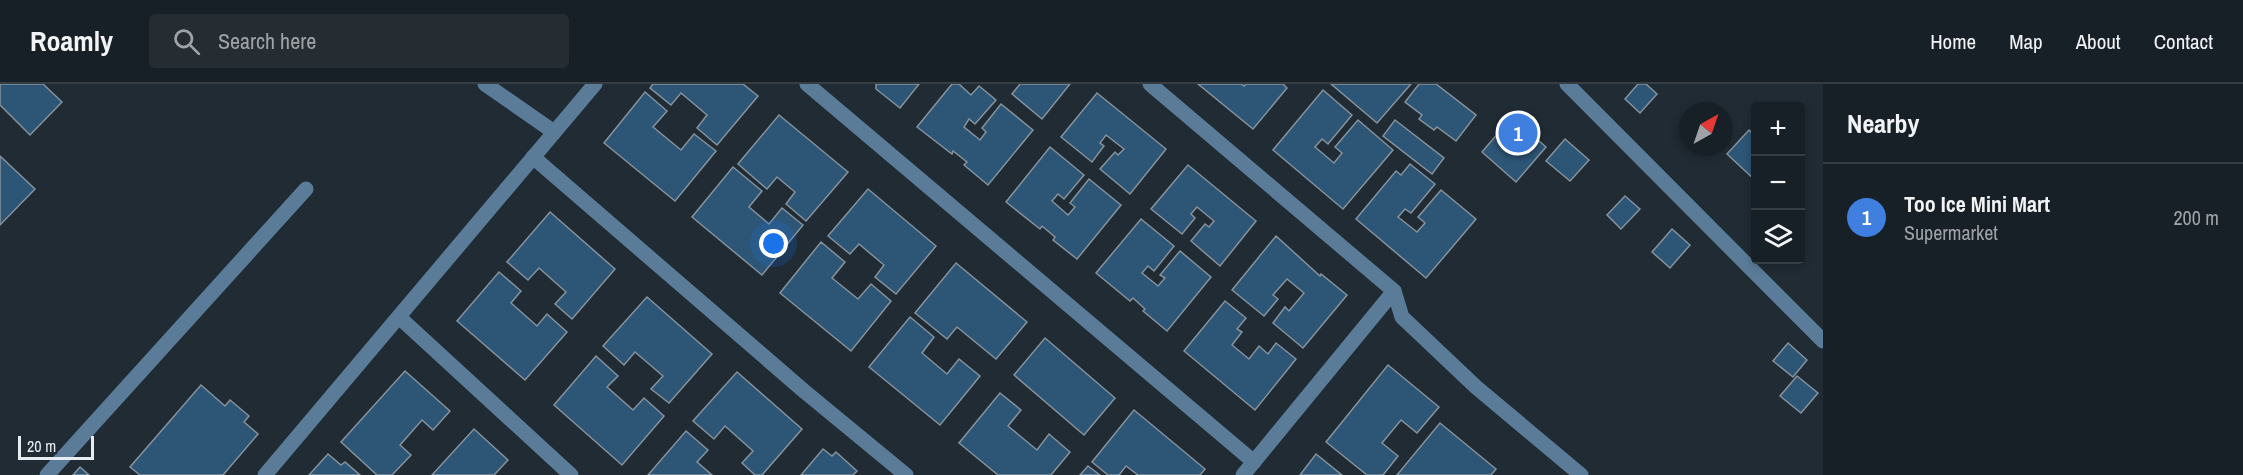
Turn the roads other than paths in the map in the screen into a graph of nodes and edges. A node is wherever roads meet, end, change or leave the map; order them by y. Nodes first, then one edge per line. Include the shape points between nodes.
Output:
1 (485, 84) edge
2 (595, 84) edge
3 (807, 84) edge
4 (1150, 84) edge
5 (1568, 84) edge
6 (554, 132) junction
7 (533, 157) junction
8 (306, 189) dead end
9 (1394, 291) junction
10 (399, 317) junction
11 (1821, 337) edge
12 (1254, 462) junction
13 (561, 472) edge
14 (47, 475) edge
15 (265, 475) edge
16 (906, 475) edge
17 (1243, 475) edge
18 (1581, 475) edge

1 - 6 street
2 - 6 street
3 - 12 street
4 - 9 street
5 - 11 street
6 - 7 street
7 - 10 street
7 - 16 street
8 - 14 street
9 - 12 street
9 - 18 street via 1402,317 1476,387
10 - 13 street
10 - 15 street
12 - 17 street

